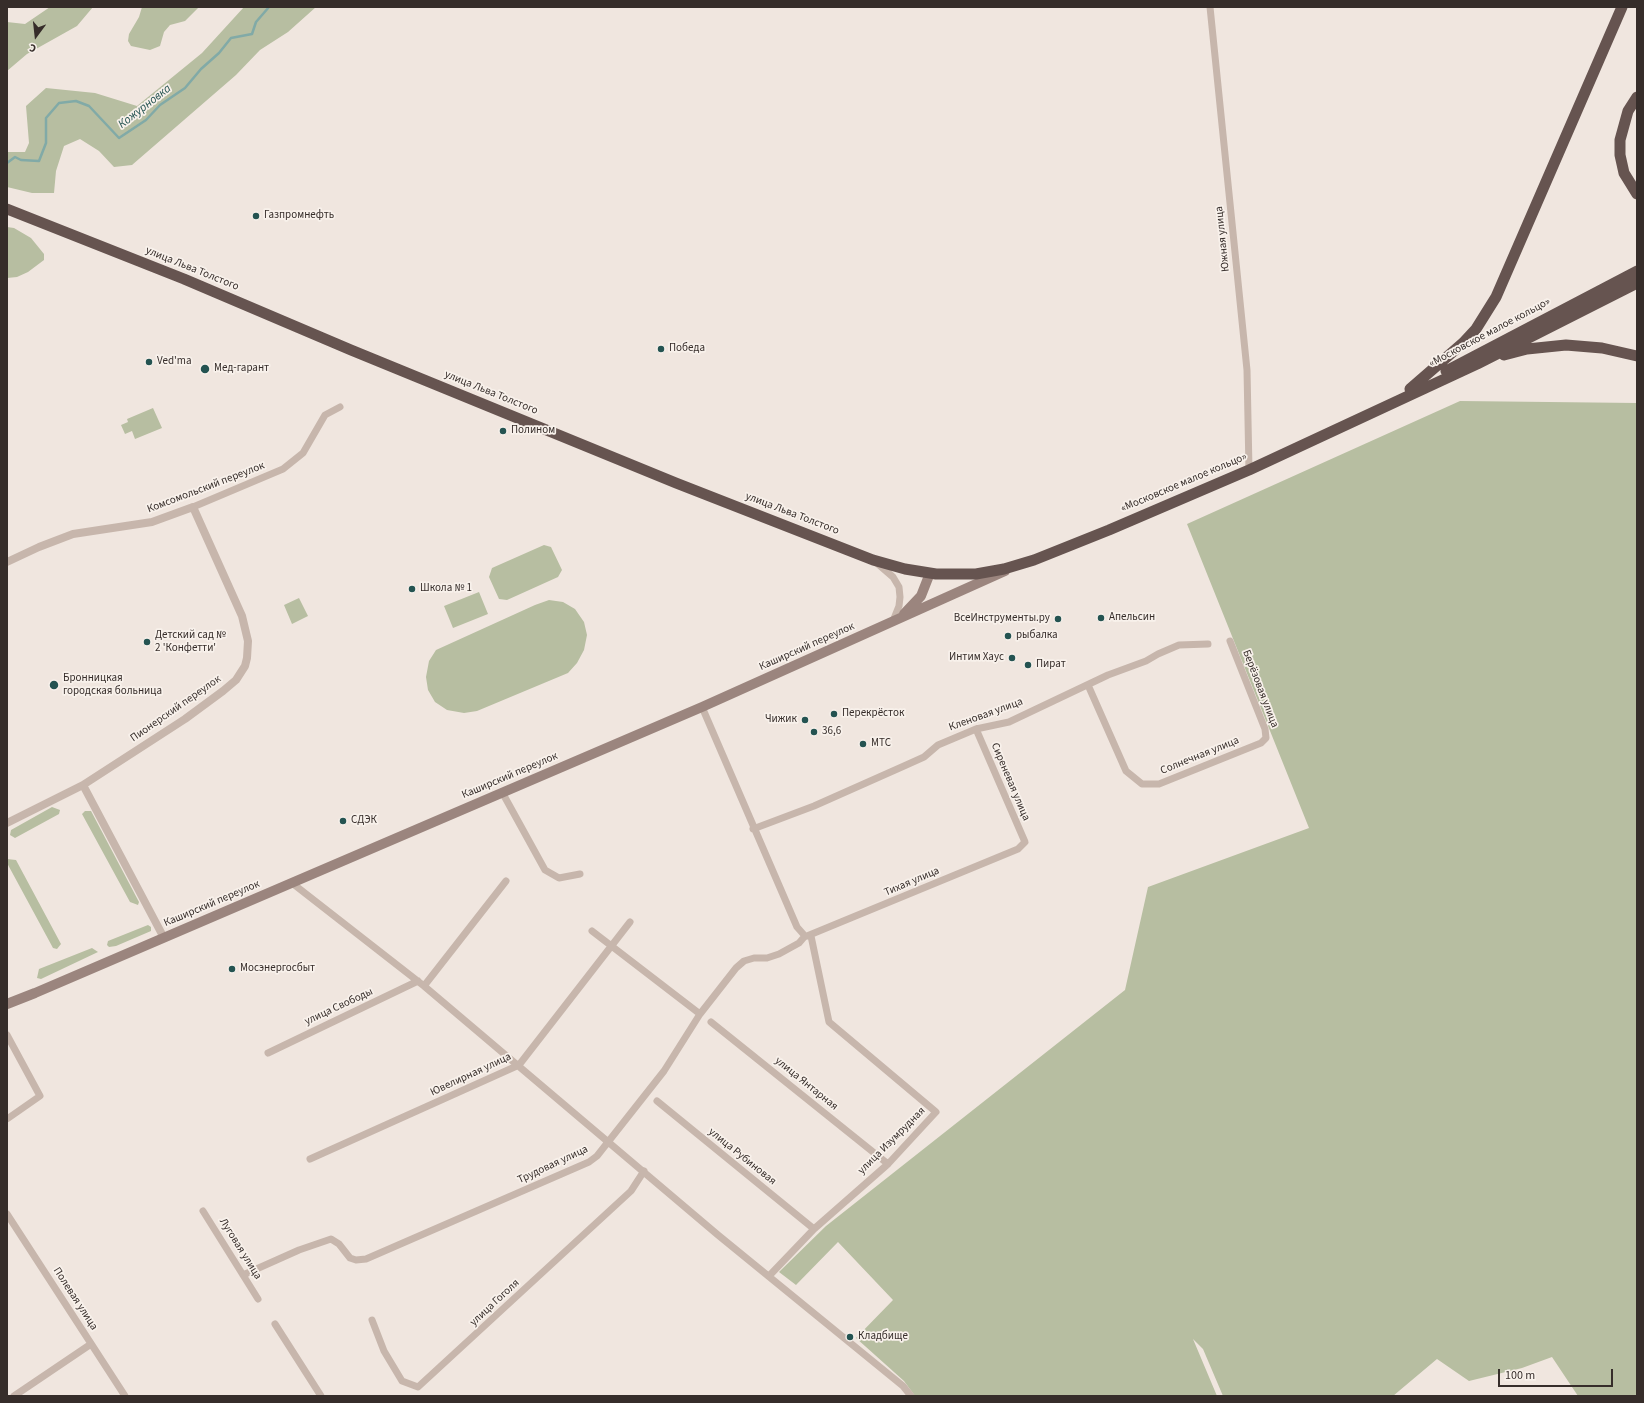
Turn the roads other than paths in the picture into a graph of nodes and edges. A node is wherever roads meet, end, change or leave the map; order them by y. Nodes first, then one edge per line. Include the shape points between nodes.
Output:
1 (1210, 7) edge
2 (1622, 7) edge
3 (1637, 97) edge
4 (1637, 194) edge
5 (7, 209) edge
6 (1637, 271) edge
7 (1637, 283) edge
8 (1637, 356) edge
9 (1477, 364) junction
10 (1408, 391) junction
11 (340, 407) dead end
12 (1356, 419) junction
13 (1249, 470) junction
14 (192, 508) junction
15 (873, 560) junction
16 (7, 562) edge
17 (1020, 565) junction
18 (930, 573) junction
19 (893, 622) junction
20 (1230, 642) dead end
21 (1208, 644) dead end
22 (1088, 685) junction
23 (702, 707) junction
24 (976, 729) junction
25 (1261, 743) joint
26 (83, 786) junction
27 (502, 792) junction
28 (7, 822) edge
29 (753, 829) junction
30 (1025, 842) joint
31 (580, 874) dead end
32 (506, 881) dead end
33 (292, 882) junction
34 (630, 922) dead end
35 (592, 931) dead end
36 (808, 936) junction
37 (164, 938) junction
38 (612, 946) junction
39 (736, 968) joint
40 (421, 983) junction
41 (7, 1004) edge
42 (700, 1014) junction
43 (711, 1022) dead end
44 (7, 1035) edge
45 (268, 1053) dead end
46 (519, 1065) junction
47 (657, 1101) dead end
48 (7, 1119) edge
49 (609, 1141) junction
50 (310, 1159) dead end
51 (888, 1164) junction
52 (644, 1171) junction
53 (203, 1211) dead end
54 (7, 1214) edge
55 (814, 1229) junction
56 (243, 1275) junction
57 (769, 1276) junction
58 (258, 1299) dead end
59 (372, 1320) dead end
60 (275, 1324) dead end
61 (91, 1344) junction
62 (14, 1396) edge
63 (125, 1396) edge
64 (321, 1396) edge
65 (911, 1396) edge

1 - 13 street, Южная улица via 1247,370
2 - 10 highway via 1494,302 1463,343
3 - 4 highway via 1623,125 1620,147 1624,173
5 - 15 highway, улица Льва Толстого via 177,276 676,483
6 - 10 highway, «Московское малое кольцо»
7 - 9 highway, «Московское малое кольцо»
8 - 9 highway via 1602,348 1566,345 1527,349
9 - 12 highway, «Московское малое кольцо»
10 - 12 highway, «Московское малое кольцо»
11 - 14 street, Комсомольский переулок via 325,415 303,453 283,469
12 - 13 highway, «Московское малое кольцо»
13 - 17 highway, «Московское малое кольцо»
14 - 16 street, Комсомольский переулок via 152,522 73,534
14 - 26 street, Пионерский переулок via 242,616 248,642 244,666 236,680 223,691
15 - 18 highway, улица Льва Толстого
15 - 19 street via 898,586 899,606
17 - 18 highway, улица Льва Толстого via 976,574
17 - 19 main road, Каширский переулок
18 - 19 main road via 921,596 908,611
19 - 23 main road, Каширский переулок
20 - 25 street, Берёзовая улица via 1265,729 1266,738
21 - 22 street, Кленовая улица via 1179,645 1146,661 1108,674
22 - 24 street, Кленовая улица via 1009,722
22 - 25 street, Солнечная улица via 1123,765 1132,778 1142,784 1160,784
23 - 27 main road, Каширский переулок
23 - 29 street
24 - 29 street, Кленовая улица via 938,745 924,757 904,766 814,806
24 - 30 street, Сиреневая улица
26 - 28 street, Пионерский переулок
26 - 37 street
27 - 31 street via 546,870 560,878
27 - 33 main road, Каширский переулок
29 - 36 street via 797,927
30 - 36 street, Тихая улица via 1018,849
32 - 40 street, улица Свободы
33 - 37 main road, Каширский переулок
33 - 40 street
34 - 38 street, Ювелирная улица
35 - 38 street
36 - 39 street, Тихая улица via 779,954 744,961
36 - 51 street, улица Изумрудная via 829,1022 936,1112
37 - 41 main road, Каширский переулок
38 - 42 street
38 - 46 street, Ювелирная улица
39 - 42 street, Трудовая улица
40 - 45 street, улица Свободы
40 - 46 street
42 - 49 street, Трудовая улица via 664,1071
43 - 51 street, улица Янтарная
44 - 48 street via 40,1096
46 - 49 street
46 - 50 street, Ювелирная улица
47 - 55 street, улица Рубиновая
49 - 52 street
49 - 56 street, Трудовая улица via 589,1162 366,1259 350,1258 339,1244 331,1239
51 - 55 street, улица Изумрудная
52 - 57 street
52 - 59 street, улица Гоголя via 631,1191 418,1387 402,1381 384,1350
53 - 56 street, Луговая улица
54 - 61 street, Полевая улица
55 - 57 street, улица Изумрудная
56 - 58 street, Луговая улица
57 - 65 street via 903,1386
60 - 64 street
61 - 62 street
61 - 63 street, Полевая улица

